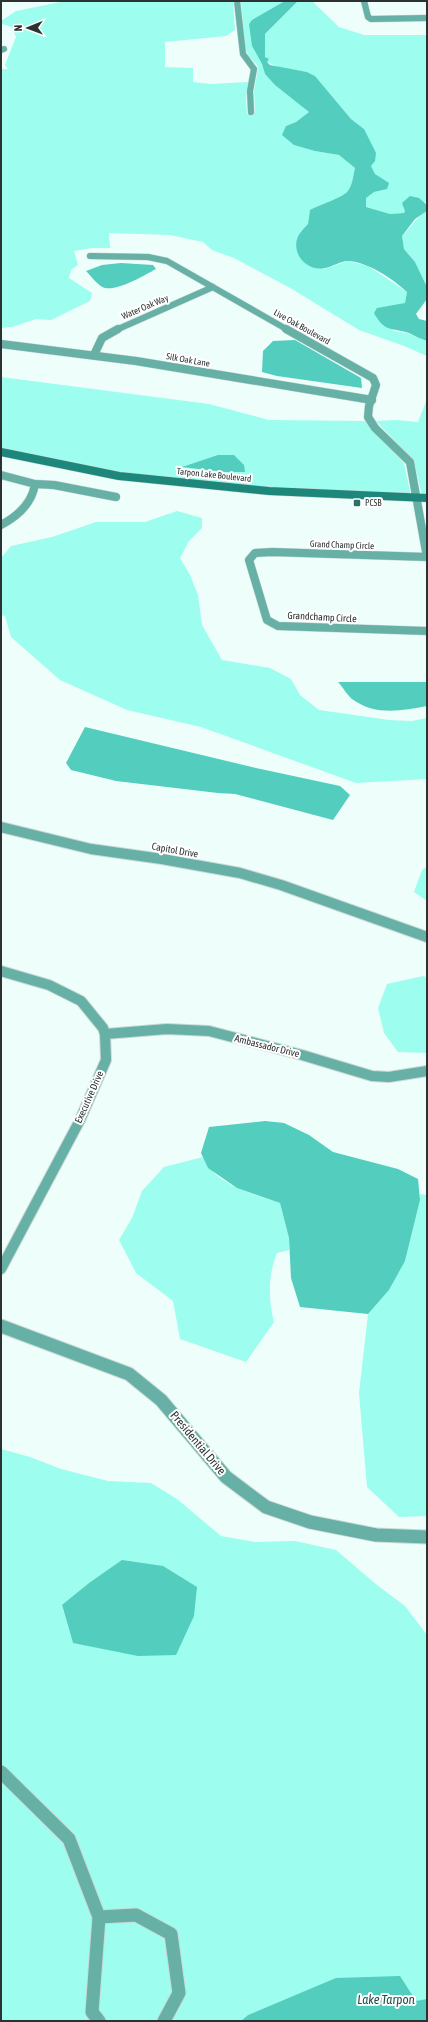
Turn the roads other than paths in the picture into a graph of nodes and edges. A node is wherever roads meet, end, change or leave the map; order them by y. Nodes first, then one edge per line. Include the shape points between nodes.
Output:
1 (237, 1) edge
2 (364, 1) edge
3 (427, 18) edge
4 (250, 112) dead end
5 (90, 256) dead end
6 (213, 287) junction
7 (1, 344) edge
8 (94, 355) junction
9 (372, 400) junction
10 (1, 452) edge
11 (1, 475) edge
12 (35, 484) junction
13 (116, 497) dead end
14 (427, 498) edge
15 (417, 499) junction
16 (1, 525) edge
17 (255, 553) joint
18 (427, 557) edge
19 (427, 632) edge
20 (1, 827) edge
21 (427, 937) edge
22 (1, 971) edge
23 (105, 1034) junction
24 (427, 1072) edge
25 (1, 1268) edge
26 (1, 1326) edge
27 (427, 1536) edge
28 (1, 1772) edge
29 (99, 1918) junction
30 (100, 2021) edge
31 (164, 2021) edge

1 - 4 street via 242,54 254,69
2 - 3 street via 368,17 371,18
5 - 6 street, Live Oak Boulevard via 160,258
6 - 8 street, Water Oak Way via 109,333 102,338
6 - 9 street, Live Oak Boulevard via 368,374 376,385
7 - 8 street, Silk Oak Lane
8 - 9 street, Silk Oak Lane
9 - 15 street, Live Oak Boulevard via 368,417 375,428 410,462
10 - 15 street, Tarpon Lake Boulevard via 119,476 269,491
11 - 12 street
12 - 13 street via 54,485
12 - 16 street via 34,493 22,513
14 - 15 street, Tarpon Lake Boulevard
15 - 18 street
17 - 18 street, Grand Champ Circle
17 - 19 street, Grandchamp Circle via 249,560 266,620 278,626
20 - 21 street, Capitol Drive via 91,849 240,873
22 - 23 street, Executive Drive via 68,993 81,1001
23 - 24 street, Ambassador Drive via 168,1029 209,1031 372,1076 389,1077
23 - 25 street, Executive Drive via 106,1060 80,1120
26 - 27 street, Presidential Drive via 129,1374 161,1400 226,1477 266,1507 310,1522 376,1535
28 - 29 street via 69,1839
29 - 30 street via 92,2012
29 - 31 street via 136,1915 171,1934 179,1993

